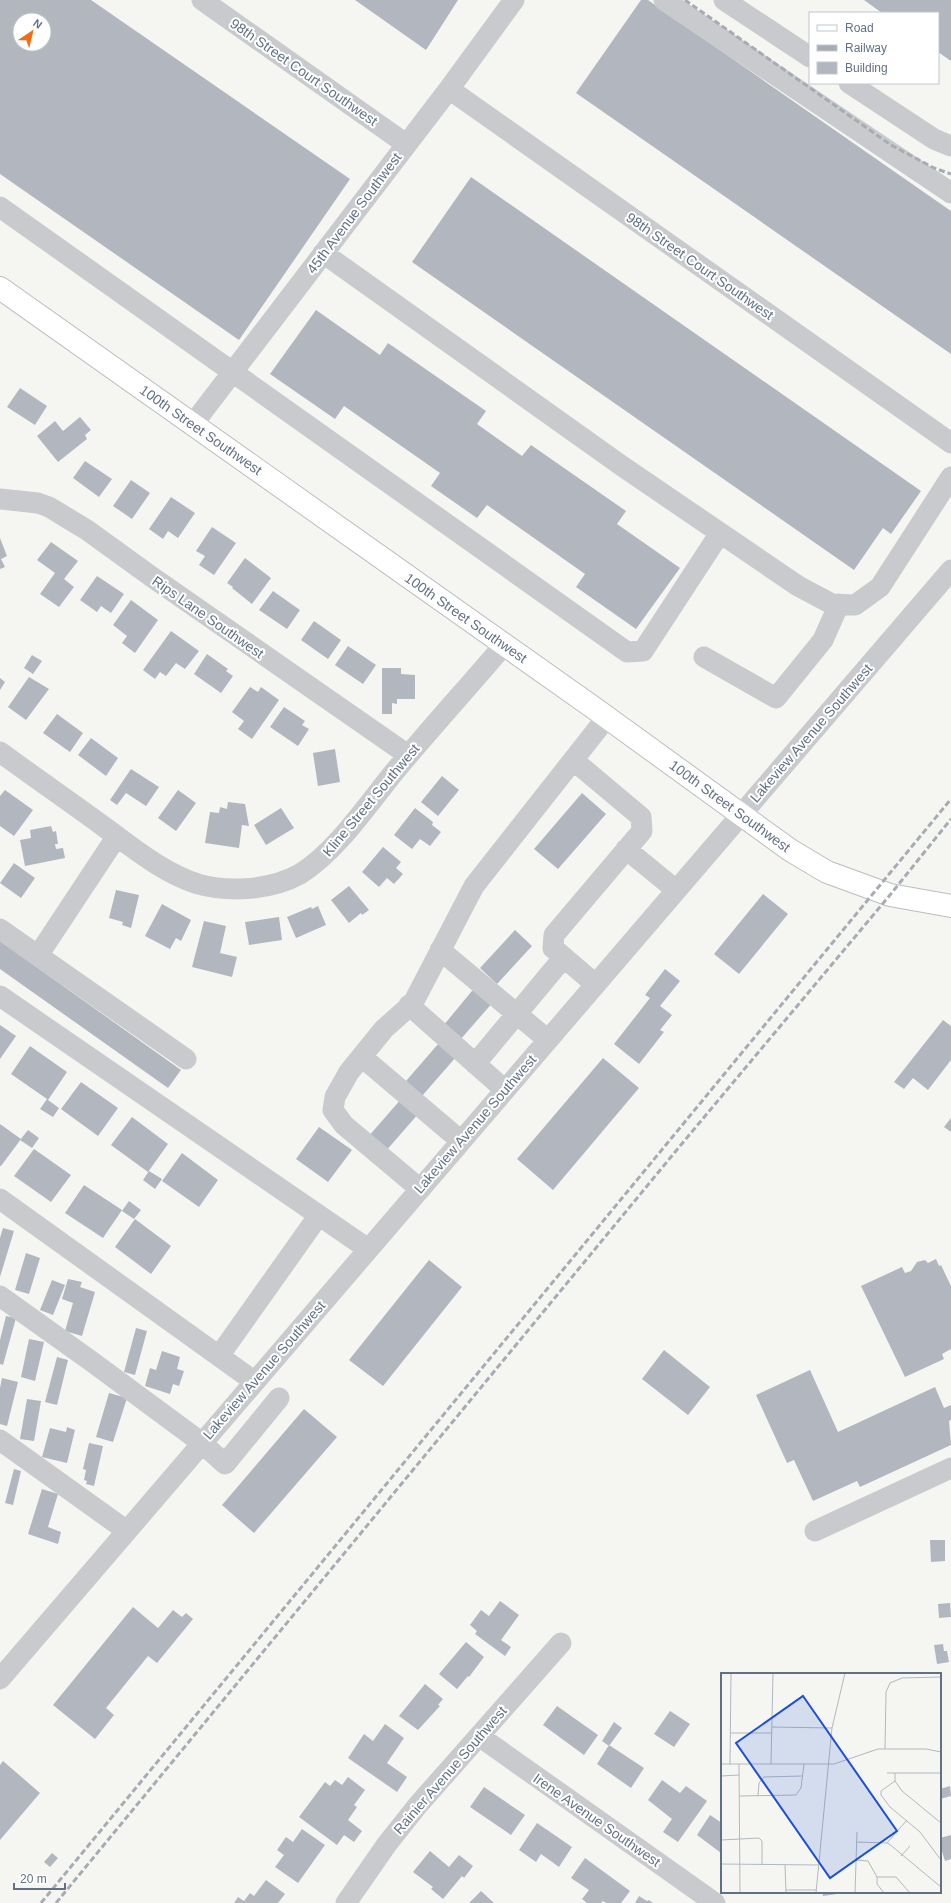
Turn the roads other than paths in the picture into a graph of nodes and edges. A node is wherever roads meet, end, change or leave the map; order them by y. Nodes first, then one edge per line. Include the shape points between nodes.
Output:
1 (202, 0) edge
2 (514, 0) edge
3 (664, 0) edge
4 (724, 0) edge
5 (809, 56) edge
6 (851, 84) edge
7 (449, 89) junction
8 (406, 144) junction
9 (951, 146) edge
10 (951, 193) edge
11 (0, 207) edge
12 (323, 253) junction
13 (0, 288) edge
14 (233, 371) junction
15 (193, 424) junction
16 (951, 443) edge
17 (951, 477) edge
18 (0, 499) edge
19 (720, 533) junction
20 (951, 570) edge
21 (839, 604) junction
22 (504, 645) junction
23 (704, 657) dead end
24 (607, 717) junction
25 (0, 752) edge
26 (408, 755) junction
27 (573, 760) junction
28 (740, 815) junction
29 (117, 836) junction
30 (626, 849) junction
31 (676, 890) junction
32 (951, 906) edge
33 (0, 929) edge
34 (440, 950) junction
35 (39, 954) junction
36 (564, 957) junction
37 (595, 984) junction
38 (0, 996) edge
39 (410, 1005) junction
40 (516, 1013) junction
41 (548, 1040) junction
42 (362, 1057) junction
43 (186, 1059) dead end
44 (475, 1064) junction
45 (505, 1090) junction
46 (461, 1141) junction
47 (420, 1189) junction
48 (0, 1199) edge
49 (319, 1215) junction
50 (368, 1249) junction
51 (0, 1296) edge
52 (219, 1356) junction
53 (254, 1382) junction
54 (280, 1398) dead end
55 (0, 1440) edge
56 (202, 1443) junction
57 (951, 1468) edge
58 (127, 1531) junction
59 (815, 1531) dead end
60 (561, 1643) dead end
61 (0, 1679) edge
62 (479, 1736) junction
63 (353, 1901) edge
64 (715, 1903) edge

1 - 8 street, 98th Street Court Southwest
2 - 7 street, 45th Avenue Southwest
3 - 10 street
4 - 5 street
6 - 9 street via 934,139
7 - 8 street, 45th Avenue Southwest
7 - 16 street, 98th Street Court Southwest
8 - 12 street, 45th Avenue Southwest
11 - 14 street
12 - 14 street, 45th Avenue Southwest
12 - 19 street
13 - 15 main road, 100th Street Southwest
14 - 15 street, 45th Avenue Southwest
14 - 19 street via 627,652 643,651
15 - 22 main road, 100th Street Southwest
17 - 21 street via 880,587 856,604
18 - 26 street, Rips Lane Southwest via 38,503 87,530
19 - 21 street via 798,586 832,604
20 - 28 street, Lakeview Avenue Southwest
21 - 23 street via 823,640 776,698
22 - 24 main road, 100th Street Southwest
22 - 26 street, Kline Street Southwest
24 - 27 street
24 - 28 main road, 100th Street Southwest
25 - 29 street, Kline Street Southwest
26 - 29 street, Kline Street Southwest via 318,861 298,874 275,883 236,889 198,884 175,874
27 - 30 street via 641,817 642,831
27 - 34 street via 474,886
28 - 31 street, Lakeview Avenue Southwest
28 - 32 main road, 100th Street Southwest via 827,872 890,895
29 - 35 street
30 - 31 street
30 - 36 street via 554,935 553,948
31 - 37 street, Lakeview Avenue Southwest
33 - 35 street
34 - 39 street
34 - 40 street
35 - 43 street
36 - 37 street
36 - 40 street
37 - 41 street, Lakeview Avenue Southwest
38 - 49 street
39 - 42 street via 384,1029
39 - 44 street
40 - 41 street
40 - 44 street
41 - 45 street, Lakeview Avenue Southwest
42 - 46 street
42 - 47 street via 349,1072 335,1097 333,1110 344,1125
44 - 45 street
45 - 46 street, Lakeview Avenue Southwest
46 - 47 street, Lakeview Avenue Southwest
47 - 50 street, Lakeview Avenue Southwest
48 - 52 street
49 - 50 street
49 - 52 street
50 - 53 street, Lakeview Avenue Southwest
51 - 56 street
52 - 53 street
53 - 56 street, Lakeview Avenue Southwest
54 - 56 street via 225,1464
55 - 58 street
56 - 58 street, Lakeview Avenue Southwest
57 - 59 street
58 - 61 street, Lakeview Avenue Southwest
60 - 62 street, Rainier Avenue Southwest
62 - 63 street, Rainier Avenue Southwest via 411,1814
62 - 64 street, Irene Avenue Southwest

